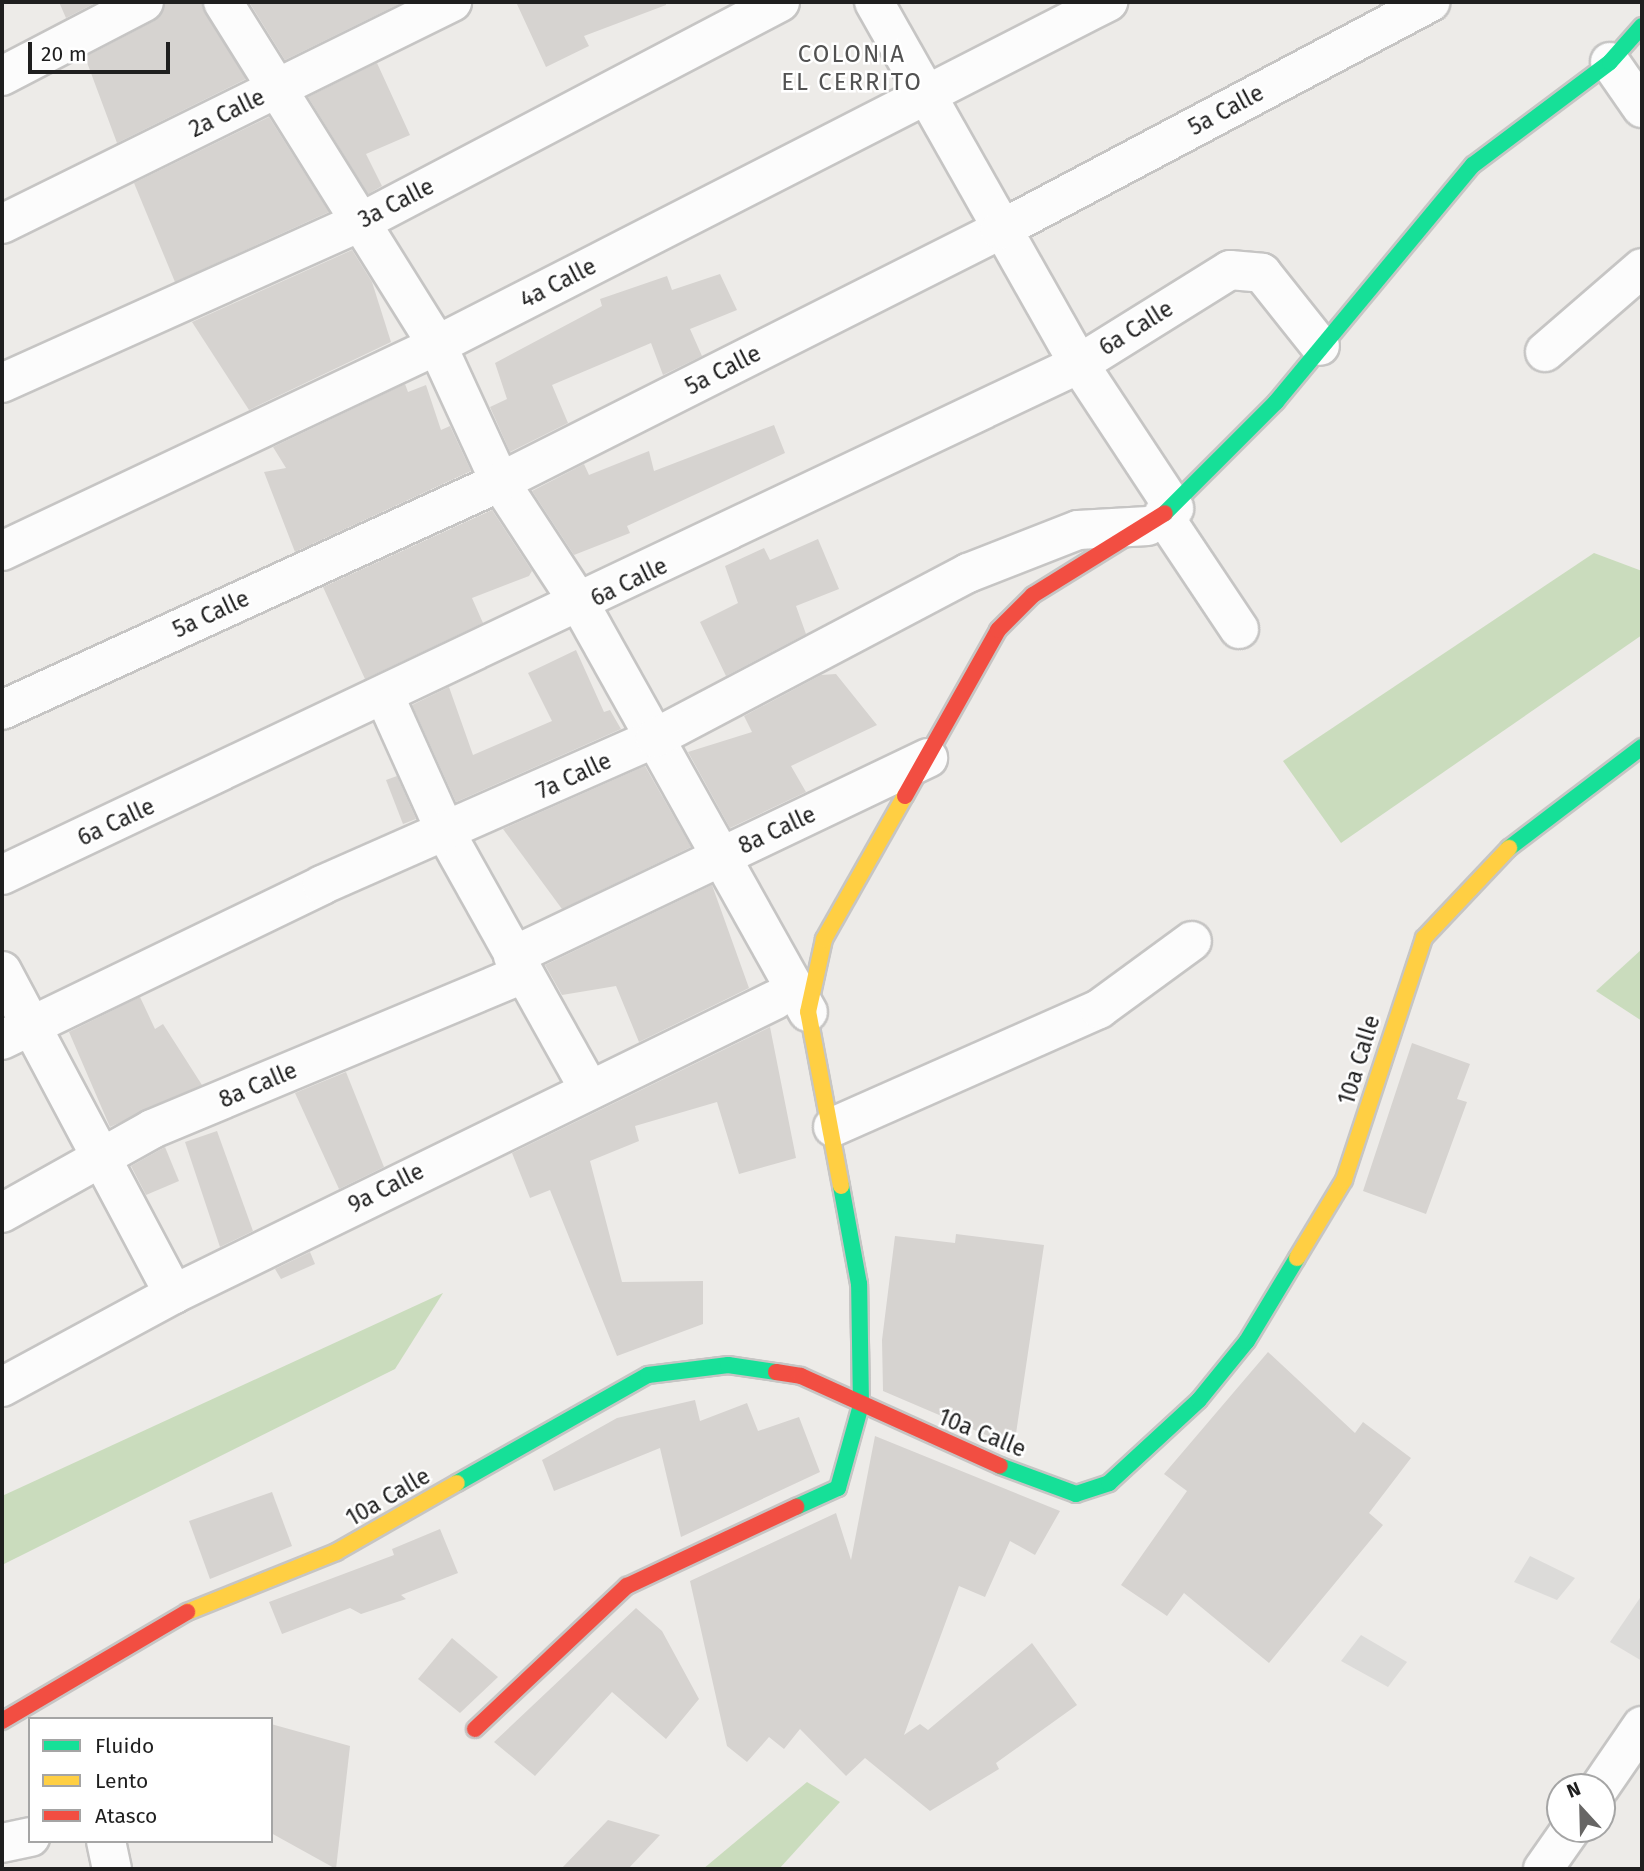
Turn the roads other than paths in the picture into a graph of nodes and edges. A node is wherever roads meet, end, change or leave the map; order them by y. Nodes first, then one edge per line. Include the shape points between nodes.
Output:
1 (144, 2) edge
2 (222, 2) edge
3 (452, 2) edge
4 (780, 2) edge
5 (874, 2) edge
6 (1108, 2) edge
7 (1430, 2) edge
8 (1642, 26) edge
9 (1610, 62) junction
10 (2, 76) edge
11 (279, 88) junction
12 (926, 95) junction
13 (1642, 108) edge
14 (363, 221) junction
15 (2, 224) edge
16 (1000, 230) junction
17 (1642, 268) edge
18 (437, 345) junction
19 (1320, 346) junction
20 (1545, 352) dead end
21 (1079, 363) junction
22 (2, 383) edge
23 (500, 482) junction
24 (1161, 516) junction
25 (2, 551) edge
26 (581, 606) junction
27 (1239, 629) dead end
28 (385, 696) junction
29 (2, 710) edge
30 (655, 738) junction
31 (1642, 747) edge
32 (928, 758) junction
33 (447, 835) junction
34 (725, 855) junction
35 (2, 875) edge
36 (1192, 941) dead end
37 (518, 965) junction
38 (2, 971) edge
39 (791, 1006) junction
40 (14, 1032) edge
41 (588, 1087) junction
42 (833, 1127) junction
43 (101, 1154) junction
44 (2, 1213) edge
45 (174, 1294) junction
46 (2, 1387) edge
47 (861, 1405) junction
48 (2, 1721) edge
49 (1642, 1726) edge
50 (475, 1729) dead end
51 (1610, 1773) edge
52 (28, 1837) edge
53 (2, 1843) edge
54 (106, 1843) edge
55 (1561, 1843) edge
56 (112, 1869) edge
57 (1543, 1869) edge

1 - 10 street
2 - 11 street
3 - 11 street, 2a Calle
4 - 14 street, 3a Calle
5 - 12 street
6 - 12 street, 4a Calle
7 - 16 street, 5a Calle
8 - 9 street
9 - 13 street
9 - 19 street via 1473,165
11 - 14 street
11 - 15 street, 2a Calle
12 - 16 street
12 - 18 street, 4a Calle
14 - 18 street
14 - 22 street, 3a Calle
16 - 21 street
16 - 23 street, 5a Calle
17 - 20 street
18 - 23 street
18 - 25 street, 4a Calle
19 - 21 street, 6a Calle via 1262,273 1245,267 1230,270
19 - 24 street
21 - 24 street
21 - 26 street, 6a Calle
23 - 26 street
23 - 29 street, 5a Calle
24 - 27 street
24 - 30 street, 7a Calle via 1078,530 968,573
24 - 32 street via 1033,596 998,630
26 - 28 street, 6a Calle
26 - 30 street
28 - 33 street
28 - 35 street, 6a Calle
30 - 33 street, 7a Calle
30 - 34 street
31 - 47 street, 10a Calle via 1515,842 1424,938 1344,1180 1247,1341 1199,1400 1117,1477 1076,1494
32 - 34 street, 8a Calle
32 - 39 street via 824,939
33 - 37 street
33 - 40 street, 7a Calle via 323,885
34 - 37 street, 8a Calle
34 - 39 street
36 - 42 street via 1099,1009
37 - 41 street
37 - 43 street, 8a Calle
38 - 40 street
39 - 41 street, 9a Calle
39 - 42 street
40 - 43 street
41 - 45 street, 9a Calle
42 - 47 street via 859,1284
43 - 44 street, 8a Calle
43 - 45 street
45 - 46 street, 9a Calle
47 - 48 street, 10a Calle via 801,1376 728,1365 648,1375 336,1552 167,1620
47 - 50 street via 838,1488 627,1586
49 - 51 street
52 - 53 street
54 - 56 street
55 - 57 street

